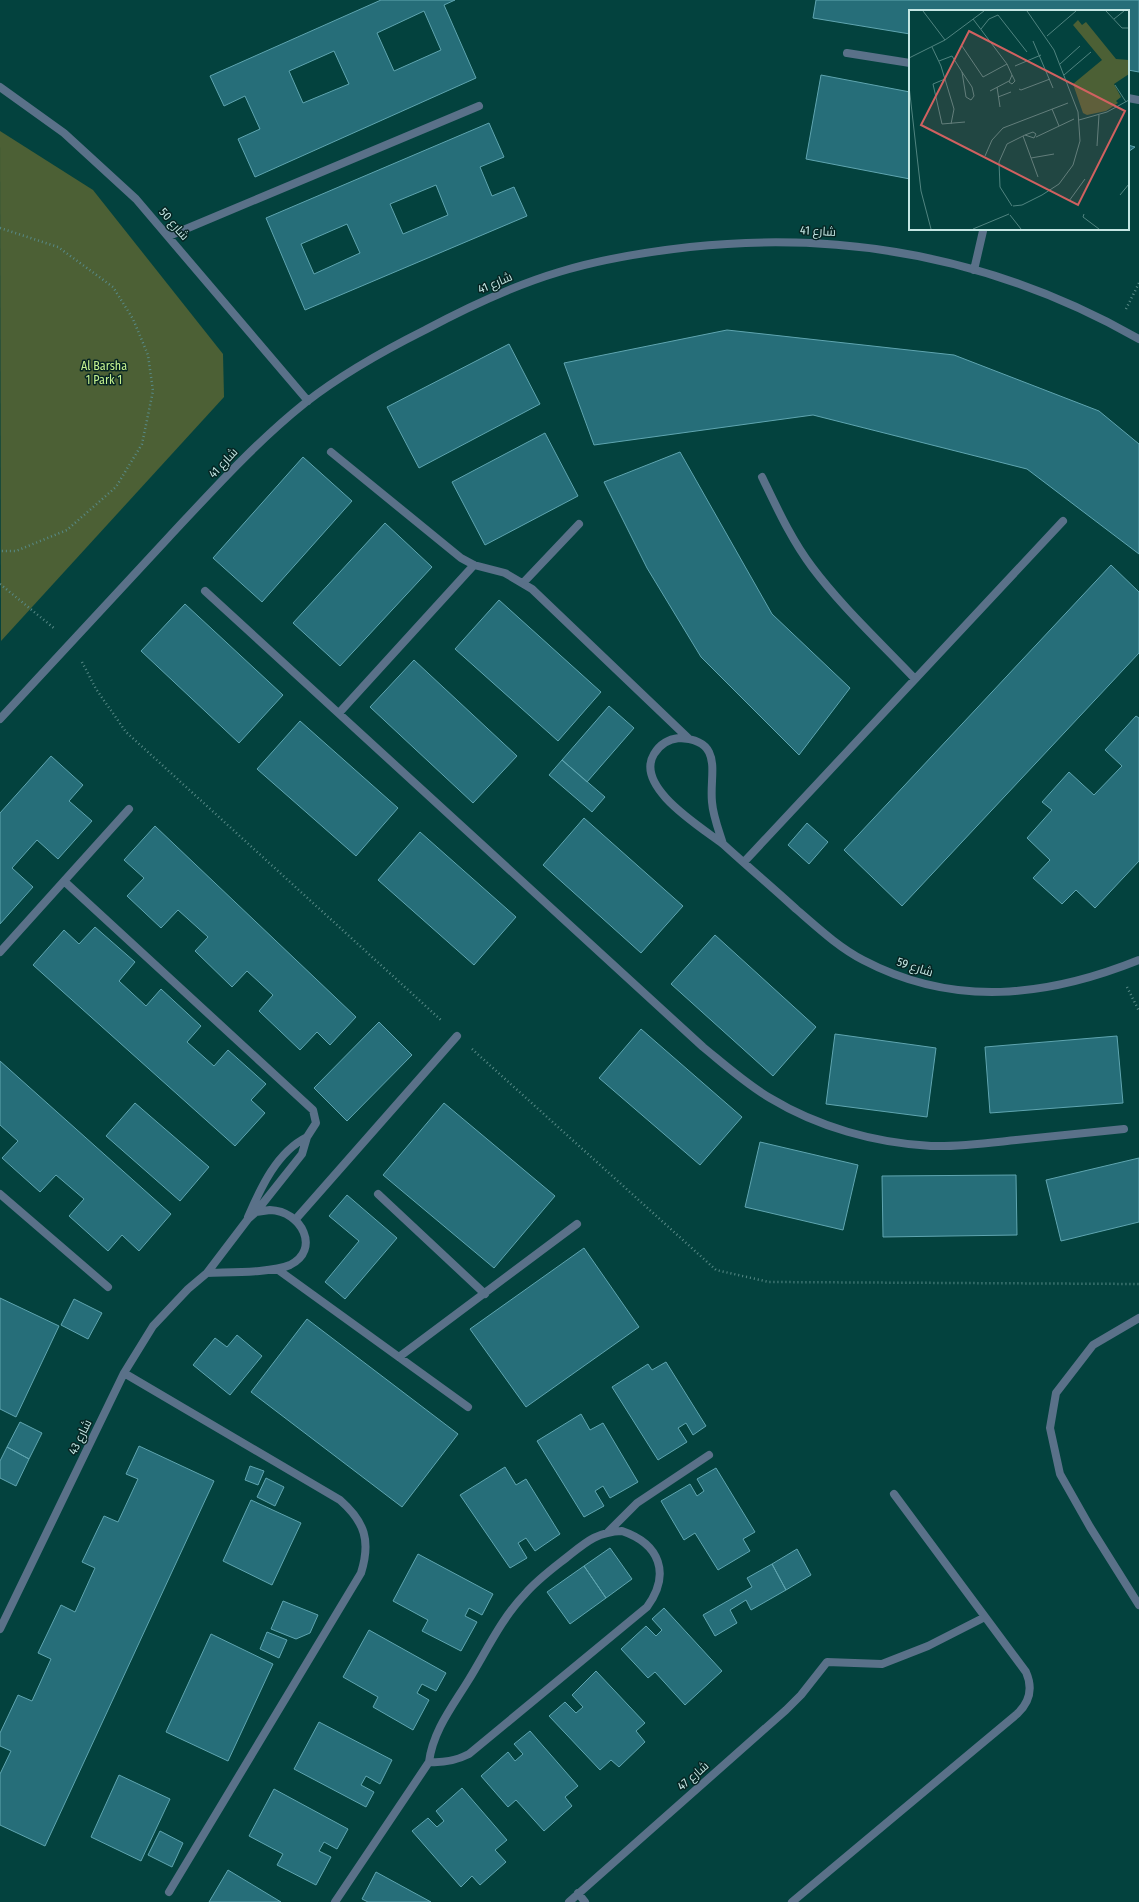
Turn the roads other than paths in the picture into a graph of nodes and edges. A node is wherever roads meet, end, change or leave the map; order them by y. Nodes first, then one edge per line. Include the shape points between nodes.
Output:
1 (847, 53) dead end
2 (909, 62) edge
3 (0, 87) edge
4 (1129, 98) edge
5 (1139, 100) edge
6 (479, 106) dead end
7 (983, 231) dead end
8 (169, 236) junction
9 (974, 270) junction
10 (1139, 339) edge
11 (308, 400) junction
12 (331, 452) dead end
13 (762, 477) dead end
14 (1062, 521) dead end
15 (579, 524) dead end
16 (474, 565) junction
17 (523, 583) junction
18 (205, 590) dead end
19 (915, 679) junction
20 (338, 713) junction
21 (0, 719) edge
22 (688, 738) junction
23 (129, 809) dead end
24 (723, 844) junction
25 (744, 862) junction
26 (64, 881) junction
27 (0, 952) edge
28 (1139, 960) edge
29 (457, 1036) road end
30 (1124, 1129) dead end
31 (307, 1137) junction
32 (0, 1194) edge
33 (378, 1194) dead end
34 (256, 1212) junction
35 (248, 1219) junction
36 (295, 1220) junction
37 (578, 1224) dead end
38 (277, 1269) junction
39 (207, 1273) junction
40 (108, 1287) dead end
41 (485, 1294) junction
42 (1139, 1318) edge
43 (399, 1357) junction
44 (124, 1373) junction
45 (468, 1407) dead end
46 (709, 1455) dead end
47 (894, 1494) dead end
48 (608, 1532) junction
49 (1139, 1605) edge
50 (985, 1617) junction
51 (0, 1629) edge
52 (429, 1762) junction
53 (169, 1892) dead end
54 (578, 1893) junction
55 (335, 1902) edge
56 (569, 1902) edge
57 (585, 1902) edge
58 (792, 1902) edge

1 - 2 street
3 - 8 street, شارع 50 via 64,133 136,200
4 - 5 street
6 - 8 street
7 - 9 street
8 - 11 street, شارع 50
9 - 10 street, شارع 41 via 1028,287
9 - 11 street, شارع 41 via 896,252 817,242 721,244 666,249 613,258 560,272 458,312 374,356
11 - 21 street, شارع 41 via 245,456
12 - 16 street via 461,558
13 - 19 street via 793,539 812,567
14 - 19 street
15 - 17 street
16 - 17 street via 495,569
16 - 20 street
17 - 22 street
18 - 20 street
19 - 25 street
20 - 30 street via 703,1048 770,1098 808,1118 848,1132 889,1141 931,1146 973,1145
22 - 24 street via 704,747 713,763 712,808
22 - 24 street, شارع 59 via 672,739 659,748 651,762 653,780 668,801
23 - 26 street
24 - 25 street, شارع 59
25 - 28 street, شارع 59 via 825,934 863,960 905,979 949,990 995,994 1041,989 1118,969
26 - 27 street
26 - 31 street via 309,1104 316,1116 316,1123
29 - 36 street
31 - 34 street via 302,1154
31 - 35 street via 293,1145 269,1176
32 - 40 street
33 - 41 street
34 - 35 street
34 - 36 street via 279,1210
35 - 39 street, شارع 43
36 - 38 street via 305,1235 302,1254 296,1261
37 - 41 street
38 - 39 street
38 - 43 street
39 - 44 street, شارع 43 via 153,1326
41 - 43 street
42 - 49 street via 1093,1345 1056,1393 1050,1428 1060,1474 1090,1528
43 - 45 street
44 - 51 street, شارع 43
44 - 53 street via 340,1500 353,1511 362,1525 366,1541 366,1557 361,1573
46 - 48 street via 637,1503
47 - 50 street
48 - 52 street via 595,1536 541,1578 508,1615 440,1727
48 - 52 street via 622,1531 636,1536 656,1555 660,1568 660,1582 655,1596 647,1607 469,1754 450,1761
50 - 54 street, شارع 47 via 928,1646 882,1664 827,1662 786,1710
50 - 58 street via 1030,1681 1028,1699 1024,1707
52 - 55 street
54 - 56 street, شارع 47
54 - 57 street

